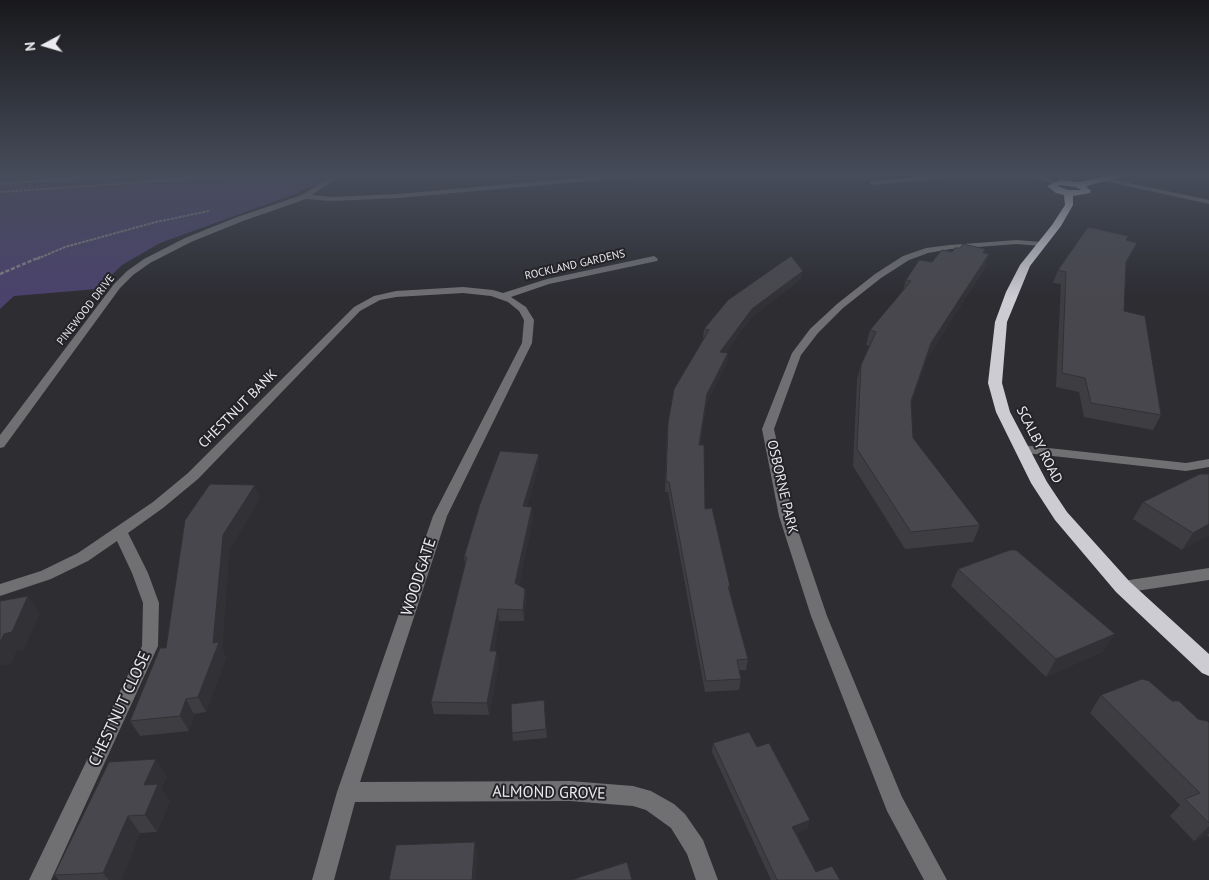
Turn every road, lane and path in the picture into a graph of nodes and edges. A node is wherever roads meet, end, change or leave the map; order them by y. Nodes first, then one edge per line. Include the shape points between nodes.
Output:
1 (183, 216) edge
2 (249, 216) edge
3 (1062, 216) edge
4 (1041, 244) junction
5 (654, 259) dead end
6 (0, 274) edge
7 (504, 296) junction
8 (0, 444) edge
9 (1021, 449) junction
10 (1209, 463) edge
11 (120, 532) junction
12 (1209, 574) edge
13 (1123, 586) junction
14 (0, 590) edge
15 (1209, 667) edge
16 (348, 792) junction
17 (40, 880) edge
18 (323, 880) edge
19 (707, 880) edge
20 (936, 880) edge

1 - 6 path via 64,247
2 - 8 street, PINEWOOD DRIVE via 188,240 130,273
3 - 4 highway, SCALBY ROAD
4 - 9 highway, SCALBY ROAD via 1025,265 1012,292 1001,322 998,352 995,383 1003,412
4 - 20 street, OSBORNE PARK via 1017,242 926,251 906,258 878,276 814,331 796,355 768,429 786,516 819,616 894,804
5 - 7 street, ROCKLAND GARDENS via 547,282
7 - 11 street, CHESTNUT BANK via 464,290 415,292 378,298 357,309 193,476
7 - 16 street, WOODGATE via 527,314 527,343 440,516
9 - 10 street via 1186,467
9 - 13 highway, SCALBY ROAD via 1061,516
11 - 14 street, CHESTNUT BANK via 83,557
11 - 17 street, CHESTNUT CLOSE via 150,603 150,646
12 - 13 street
13 - 15 highway, SCALBY ROAD
16 - 18 street, WOODGATE
16 - 19 street, ALMOND GROVE via 570,791 633,796 651,801 678,821 695,848

